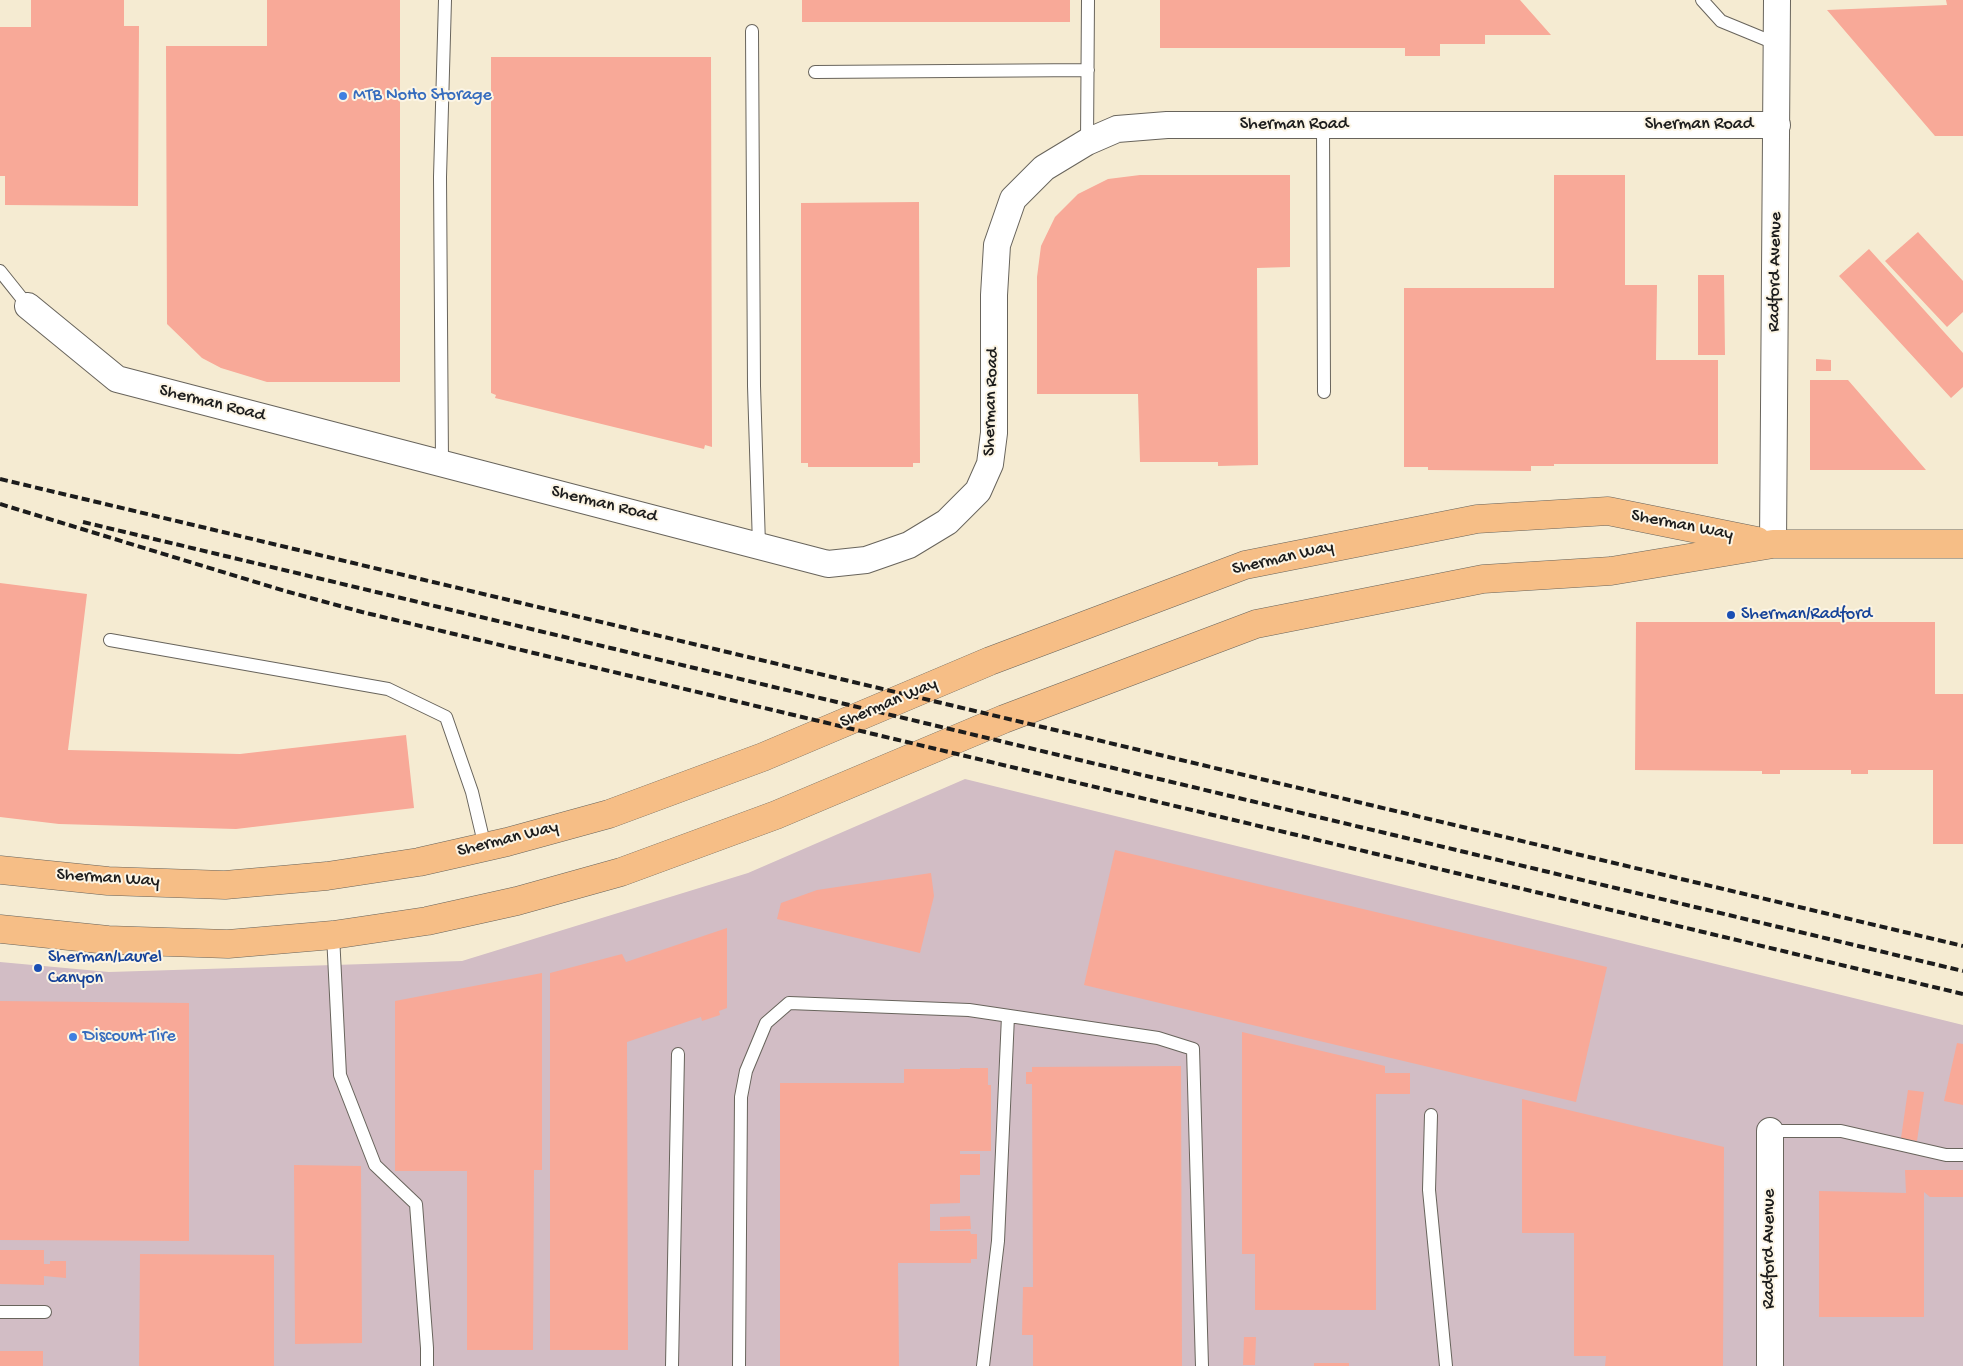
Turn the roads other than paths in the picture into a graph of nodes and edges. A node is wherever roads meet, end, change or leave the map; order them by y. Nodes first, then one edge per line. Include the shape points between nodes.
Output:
1 (445, 0) edge
2 (1088, 0) edge
3 (1702, 0) edge
4 (1777, 0) edge
5 (752, 31) dead end
6 (1777, 44) junction
7 (1088, 70) junction
8 (815, 72) dead end
9 (1323, 126) junction
10 (1777, 126) junction
11 (1087, 142) junction
12 (0, 271) edge
13 (28, 306) joint
14 (1324, 392) dead end
15 (442, 463) junction
16 (1773, 544) junction
17 (1963, 544) edge
18 (758, 545) junction
19 (110, 640) dead end
20 (484, 847) junction
21 (0, 870) edge
22 (0, 929) edge
23 (333, 935) junction
24 (1008, 1016) junction
25 (678, 1054) dead end
26 (1432, 1115) dead end
27 (1770, 1131) joint
28 (1963, 1155) edge
29 (0, 1312) edge
30 (45, 1312) dead end
31 (427, 1366) edge
32 (672, 1366) edge
33 (740, 1366) edge
34 (983, 1366) edge
35 (1202, 1366) edge
36 (1446, 1366) edge
37 (1770, 1366) edge

1 - 15 lane via 440,178
2 - 7 lane
3 - 6 lane via 1721,21
4 - 6 street, Radford Avenue
5 - 18 lane
6 - 10 street, Radford Avenue
7 - 8 lane
7 - 11 lane
9 - 10 street, Sherman Road
9 - 11 street, Sherman Road via 1117,129
9 - 14 lane
10 - 16 street, Radford Avenue
11 - 18 street, Sherman Road via 1044,168 1013,199 997,245 994,433 990,464 978,491 947,522 909,544 866,560 828,564
12 - 13 lane
13 - 15 street, Sherman Road via 117,379
15 - 18 street, Sherman Road
16 - 17 main road, Sherman Way
16 - 20 main road, Sherman Way via 1608,512 1477,519 1245,565 990,661 754,761 609,814
16 - 23 main road, Sherman Way via 1611,571 1483,579 1256,624 1004,719 776,815 621,872 427,921
19 - 20 lane via 388,688 446,717 472,792
20 - 21 main road, Sherman Way via 419,862 327,876 224,884 108,881
22 - 23 main road, Sherman Way via 108,940 228,944
23 - 31 lane via 340,1074 375,1165 416,1204
24 - 33 lane via 969,1010 789,1002 766,1023 746,1071 740,1097
24 - 34 lane via 998,1241
24 - 35 lane via 1158,1038 1194,1048
25 - 32 lane
26 - 36 lane via 1429,1190
27 - 28 lane via 1841,1131 1946,1155
27 - 37 street, Radford Avenue
29 - 30 lane

